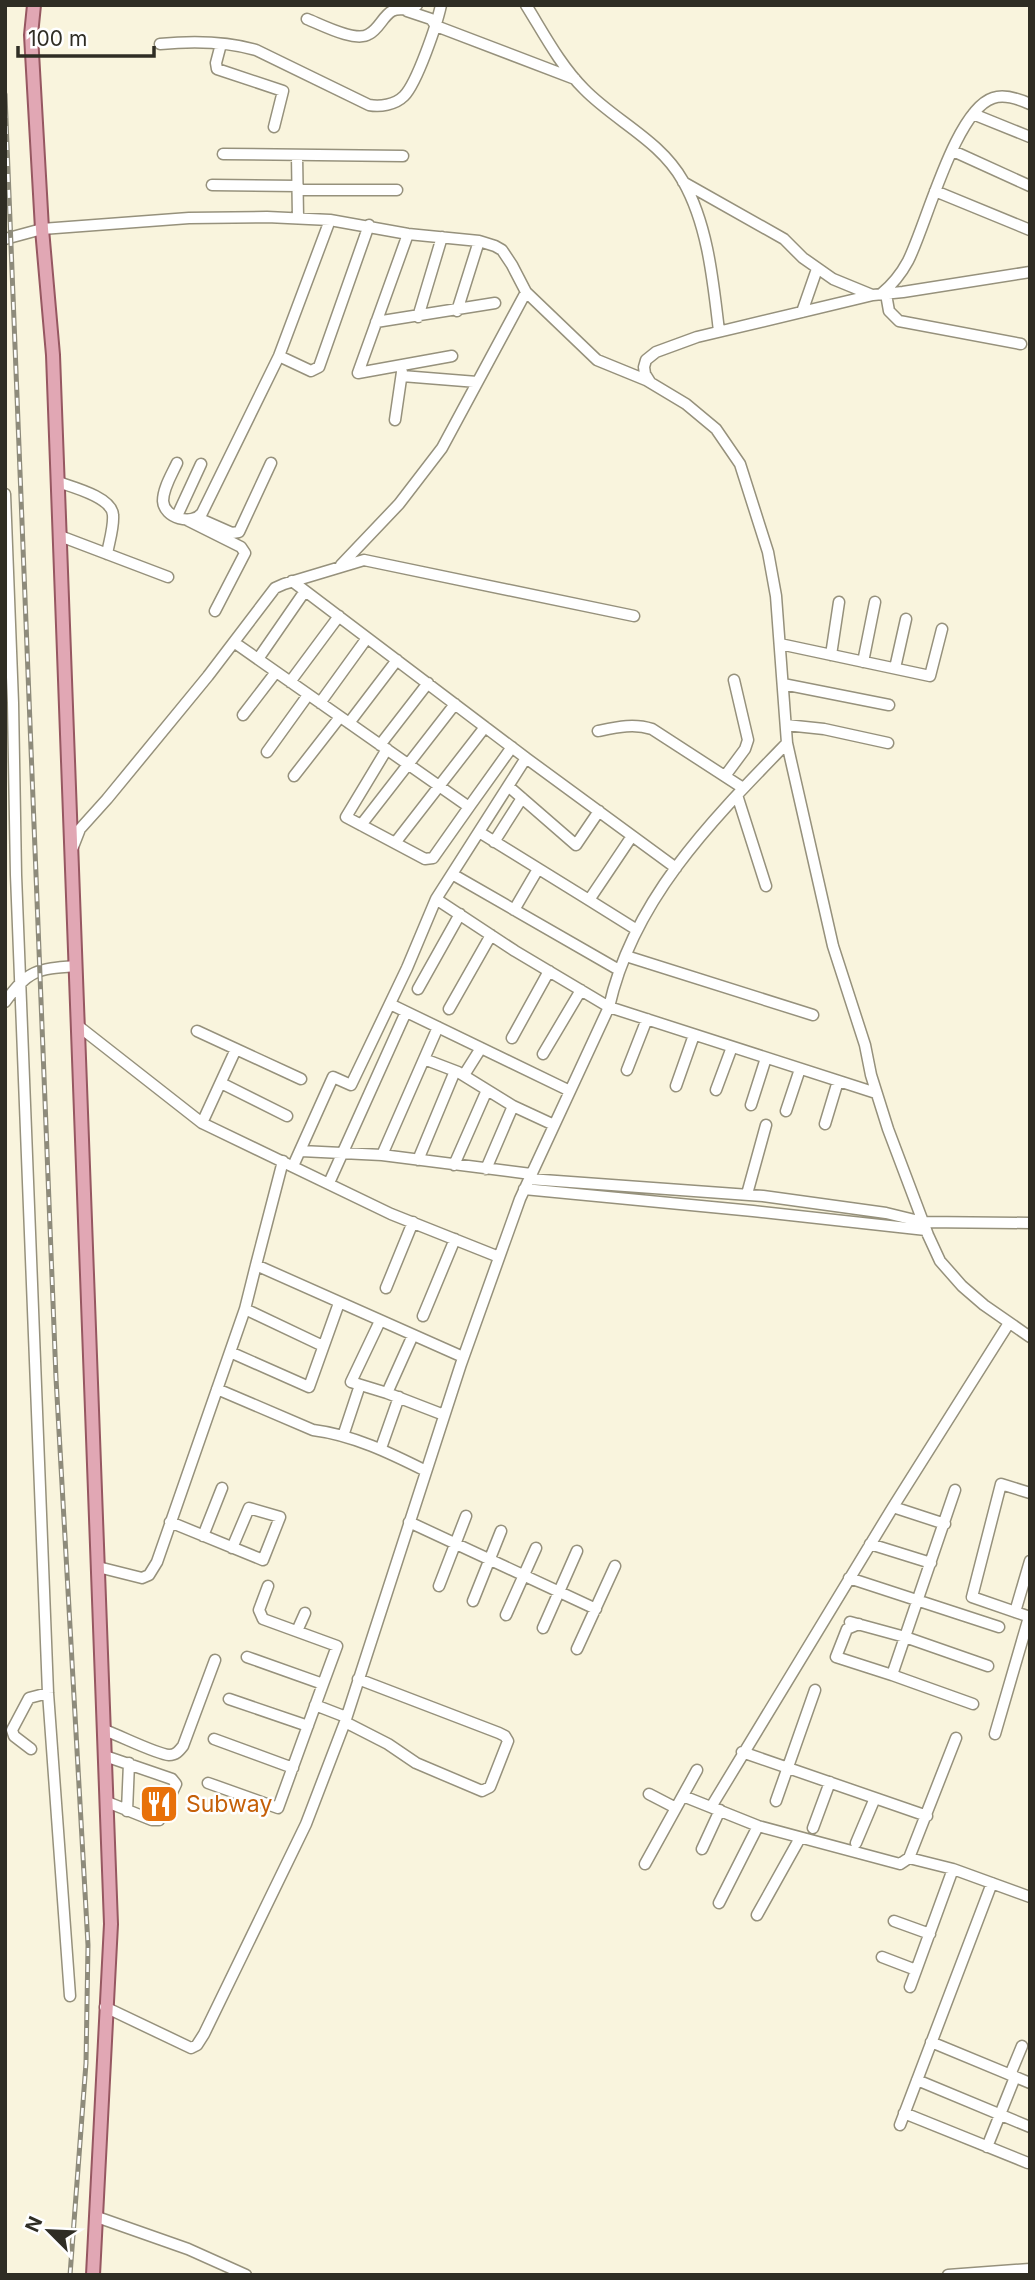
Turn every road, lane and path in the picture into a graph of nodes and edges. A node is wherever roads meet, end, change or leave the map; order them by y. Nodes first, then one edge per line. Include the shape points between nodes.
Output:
1 (34, 5) edge
2 (417, 5) edge
3 (440, 5) edge
4 (526, 5) edge
5 (399, 8) edge
6 (307, 19) dead end
7 (436, 26) junction
8 (160, 44) dead end
9 (221, 44) junction
10 (576, 79) junction
11 (1030, 104) edge
12 (973, 114) junction
13 (274, 127) dead end
14 (1030, 137) edge
15 (953, 150) junction
16 (223, 154) dead end
17 (297, 155) junction
18 (403, 156) dead end
19 (683, 182) junction
20 (212, 184) dead end
21 (1030, 186) edge
22 (298, 188) junction
23 (397, 190) dead end
24 (935, 191) junction
25 (298, 218) junction
26 (330, 220) junction
27 (369, 225) junction
28 (42, 229) junction
29 (1030, 230) edge
30 (408, 234) junction
31 (442, 237) junction
32 (5, 239) edge
33 (479, 241) junction
34 (817, 269) junction
35 (1030, 272) edge
36 (526, 292) junction
37 (880, 295) junction
38 (495, 303) dead end
39 (457, 311) junction
40 (802, 312) junction
41 (418, 317) junction
42 (376, 322) junction
43 (719, 331) junction
44 (1021, 344) dead end
45 (279, 356) junction
46 (452, 356) dead end
47 (403, 370) junction
48 (477, 382) junction
49 (650, 383) junction
50 (395, 420) dead end
51 (177, 463) dead end
52 (271, 463) dead end
53 (201, 464) dead end
54 (58, 482) junction
55 (5, 494) edge
56 (182, 518) junction
57 (198, 518) junction
58 (60, 536) junction
59 (107, 554) junction
60 (338, 568) junction
61 (168, 576) dead end
62 (292, 581) junction
63 (305, 591) junction
64 (839, 602) dead end
65 (875, 602) dead end
66 (215, 611) dead end
67 (339, 616) junction
68 (634, 616) dead end
69 (906, 619) dead end
70 (942, 629) dead end
71 (368, 638) junction
72 (234, 643) junction
73 (780, 643) junction
74 (831, 654) junction
75 (258, 660) junction
76 (397, 660) junction
77 (863, 662) junction
78 (895, 668) junction
79 (276, 672) junction
80 (734, 680) dead end
81 (290, 682) junction
82 (428, 683) junction
83 (783, 684) junction
84 (309, 695) junction
85 (320, 703) junction
86 (455, 704) junction
87 (890, 705) dead end
88 (243, 715) dead end
89 (344, 720) junction
90 (786, 725) junction
91 (485, 727) junction
92 (598, 731) dead end
93 (787, 743) junction
94 (888, 743) dead end
95 (383, 747) junction
96 (512, 747) junction
97 (267, 752) dead end
98 (526, 758) junction
99 (408, 765) junction
100 (294, 776) dead end
101 (725, 776) junction
102 (439, 786) junction
103 (508, 786) junction
104 (740, 791) junction
105 (522, 798) junction
106 (469, 807) junction
107 (598, 811) junction
108 (361, 825) junction
109 (479, 832) junction
110 (632, 836) junction
111 (494, 842) junction
112 (395, 844) junction
113 (71, 853) junction
114 (676, 868) junction
115 (538, 869) junction
116 (452, 874) junction
117 (766, 886) dead end
118 (436, 899) junction
119 (590, 900) junction
120 (514, 910) junction
121 (460, 914) junction
122 (637, 930) junction
123 (491, 935) junction
124 (626, 956) junction
125 (75, 966) junction
126 (620, 970) junction
127 (549, 971) junction
128 (20, 981) junction
129 (418, 989) dead end
130 (581, 990) junction
131 (5, 1002) edge
132 (390, 1004) junction
133 (609, 1006) junction
134 (449, 1009) dead end
135 (406, 1012) junction
136 (813, 1015) dead end
137 (647, 1019) junction
138 (77, 1025) junction
139 (438, 1027) junction
140 (197, 1031) dead end
141 (694, 1035) junction
142 (512, 1038) dead end
143 (481, 1048) junction
144 (732, 1048) junction
145 (236, 1049) junction
146 (543, 1054) dead end
147 (766, 1058) junction
148 (424, 1059) junction
149 (800, 1069) junction
150 (628, 1070) dead end
151 (459, 1073) junction
152 (301, 1079) dead end
153 (838, 1081) junction
154 (221, 1083) junction
155 (676, 1086) dead end
156 (487, 1090) junction
157 (716, 1090) dead end
158 (570, 1091) junction
159 (876, 1093) junction
160 (751, 1105) dead end
161 (513, 1106) junction
162 (786, 1111) dead end
163 (287, 1116) dead end
164 (202, 1123) junction
165 (825, 1124) dead end
166 (554, 1125) junction
167 (766, 1125) dead end
168 (301, 1152) junction
169 (342, 1153) junction
170 (382, 1155) junction
171 (418, 1160) junction
172 (283, 1161) junction
173 (453, 1165) junction
174 (293, 1166) junction
175 (486, 1169) junction
176 (530, 1176) junction
177 (329, 1182) junction
178 (524, 1189) junction
179 (747, 1194) junction
180 (413, 1222) junction
181 (1030, 1223) edge
182 (924, 1226) junction
183 (454, 1239) junction
184 (499, 1257) junction
185 (256, 1265) junction
186 (386, 1288) dead end
187 (339, 1303) junction
188 (246, 1309) junction
189 (424, 1316) dead end
190 (380, 1321) junction
191 (1009, 1323) junction
192 (413, 1335) junction
193 (1030, 1337) edge
194 (323, 1346) junction
195 (1030, 1346) edge
196 (230, 1352) junction
197 (463, 1357) junction
198 (360, 1385) junction
199 (217, 1389) junction
200 (387, 1393) junction
201 (399, 1397) junction
202 (444, 1415) junction
203 (343, 1436) junction
204 (381, 1448) junction
205 (426, 1471) junction
206 (222, 1488) dead end
207 (955, 1490) dead end
208 (1030, 1493) edge
209 (893, 1507) junction
210 (466, 1517) dead end
211 (170, 1522) junction
212 (410, 1522) junction
213 (945, 1524) junction
214 (501, 1531) dead end
215 (203, 1536) junction
216 (870, 1544) junction
217 (456, 1545) junction
218 (232, 1548) junction
219 (536, 1548) dead end
220 (577, 1551) dead end
221 (489, 1561) junction
222 (1030, 1561) edge
223 (931, 1563) junction
224 (615, 1566) dead end
225 (98, 1567) junction
226 (523, 1577) junction
227 (849, 1578) junction
228 (268, 1586) dead end
229 (439, 1586) dead end
230 (559, 1593) junction
231 (919, 1600) junction
232 (473, 1601) dead end
233 (596, 1609) junction
234 (1016, 1612) junction
235 (305, 1613) dead end
236 (506, 1615) dead end
237 (1029, 1617) edge
238 (999, 1626) dead end
239 (543, 1629) dead end
240 (298, 1631) junction
241 (905, 1637) junction
242 (577, 1649) dead end
243 (247, 1657) dead end
244 (215, 1660) dead end
245 (988, 1666) dead end
246 (892, 1675) junction
247 (358, 1679) junction
248 (323, 1685) junction
249 (815, 1690) dead end
250 (48, 1693) junction
251 (229, 1699) dead end
252 (973, 1704) dead end
253 (315, 1705) junction
254 (345, 1719) junction
255 (308, 1726) junction
256 (104, 1730) junction
257 (995, 1734) dead end
258 (957, 1738) dead end
259 (214, 1739) dead end
260 (31, 1749) dead end
261 (742, 1752) junction
262 (105, 1756) junction
263 (129, 1763) junction
264 (293, 1768) junction
265 (788, 1768) junction
266 (697, 1770) dead end
267 (830, 1782) junction
268 (208, 1783) dead end
269 (649, 1794) dead end
270 (683, 1796) junction
271 (875, 1798) junction
272 (776, 1801) dead end
273 (107, 1802) junction
274 (713, 1807) junction
275 (676, 1808) junction
276 (127, 1811) junction
277 (927, 1816) junction
278 (758, 1826) junction
279 (813, 1828) dead end
280 (800, 1838) junction
281 (856, 1843) dead end
282 (702, 1849) dead end
283 (909, 1858) junction
284 (645, 1864) dead end
285 (953, 1869) junction
286 (992, 1883) junction
287 (1030, 1897) edge
288 (719, 1903) dead end
289 (757, 1915) dead end
290 (894, 1921) dead end
291 (930, 1934) junction
292 (882, 1957) dead end
293 (916, 1970) junction
294 (910, 1987) dead end
295 (70, 1996) dead end
296 (105, 2007) junction
297 (931, 2042) junction
298 (1022, 2046) dead end
299 (1012, 2076) junction
300 (917, 2080) junction
301 (1030, 2083) edge
302 (904, 2113) junction
303 (1000, 2115) junction
304 (900, 2125) dead end
305 (1030, 2127) edge
306 (987, 2147) junction
307 (1028, 2163) dead end
308 (97, 2217) junction
309 (1030, 2269) edge
310 (93, 2275) edge
311 (246, 2275) edge
312 (948, 2275) edge

1 - 28 main road via 31,34
2 - 5 street
3 - 7 street
4 - 10 street
5 - 6 street via 362,37
5 - 7 street via 431,19
7 - 9 street via 403,97 381,107 256,50
7 - 10 street
8 - 9 street
9 - 13 street via 217,69 283,91
10 - 19 street via 648,141
11 - 12 street via 994,97
12 - 14 street
12 - 15 street
15 - 21 street
15 - 24 street
16 - 17 street
17 - 18 street
17 - 22 street
19 - 34 street via 784,239
19 - 43 street via 704,240
20 - 22 street
22 - 23 street
22 - 25 street
24 - 29 street
24 - 37 street via 908,261
25 - 26 street
25 - 28 street via 189,218
26 - 27 street
26 - 45 street
27 - 30 street
27 - 45 street via 319,367 311,371
28 - 32 street
28 - 54 main road via 54,355
30 - 31 street
30 - 42 street
31 - 33 street
31 - 41 street
33 - 36 street via 502,250
33 - 39 street
34 - 37 street
34 - 40 street
35 - 37 street
36 - 48 street
36 - 49 street via 597,359
37 - 40 street
37 - 44 street via 899,321
38 - 39 street
39 - 41 street
40 - 43 street
41 - 42 street
42 - 47 street via 358,373
43 - 49 street via 656,352 644,367
45 - 57 street
46 - 47 street
47 - 48 street
47 - 50 street
48 - 60 street via 427,470
49 - 73 street via 700,414 740,464 768,552
51 - 56 street via 163,503 166,511
52 - 57 street via 239,532
53 - 56 street
54 - 58 main road
54 - 59 street via 110,506
55 - 128 street
56 - 57 street
56 - 66 street via 245,553
58 - 59 street
58 - 113 main road
59 - 61 street
60 - 62 street
60 - 68 street via 364,559
62 - 63 street
62 - 72 street via 275,588
63 - 67 street
63 - 75 street
64 - 74 street
65 - 77 street
67 - 71 street
67 - 81 street
69 - 78 street
70 - 78 street via 930,676
71 - 76 street
71 - 85 street
72 - 75 street
72 - 113 street via 80,829
73 - 74 street
73 - 83 street
74 - 77 street
75 - 79 street
76 - 82 street
76 - 89 street
77 - 78 street
79 - 81 street
79 - 88 street
80 - 101 street via 748,740
81 - 84 street
82 - 86 street
82 - 95 street
83 - 87 street
83 - 90 street
84 - 85 street
84 - 97 street
85 - 89 street
86 - 91 street
86 - 99 street
89 - 95 street
89 - 100 street
90 - 93 street
90 - 94 street
91 - 96 street
91 - 102 street
92 - 101 street via 626,725 652,729
93 - 104 street
93 - 159 street via 830,934
95 - 99 street
95 - 108 street via 346,817
96 - 98 street
96 - 106 street
98 - 103 street
98 - 107 street
99 - 102 street
99 - 108 street
101 - 104 street
102 - 106 street
102 - 112 street
103 - 105 street
103 - 109 street
104 - 114 street
104 - 117 street
105 - 107 street via 576,845
105 - 111 street
106 - 112 street via 433,858 425,859
107 - 110 street
108 - 112 street
109 - 111 street
109 - 116 street
110 - 114 street
110 - 119 street
111 - 115 street
113 - 125 main road
114 - 122 street
115 - 119 street
115 - 120 street
116 - 118 street
116 - 120 street
118 - 121 street
118 - 132 street
119 - 122 street
120 - 126 street
121 - 123 street
121 - 129 street
122 - 124 street
123 - 127 street
123 - 134 street
124 - 126 street
124 - 136 street
125 - 128 street via 40,970
125 - 138 main road
126 - 133 street
127 - 130 street
127 - 142 street
128 - 131 street
128 - 250 street
130 - 133 street
130 - 146 street
132 - 135 street
132 - 168 street via 351,1085 333,1077
133 - 137 street
133 - 158 street
135 - 139 street
135 - 169 street
137 - 141 street
137 - 150 street
138 - 164 street
138 - 225 main road
139 - 143 street
139 - 148 street
140 - 145 street
141 - 144 street
141 - 155 street
143 - 151 street
143 - 158 street
144 - 147 street
144 - 157 street
145 - 152 street
145 - 154 street
147 - 149 street
147 - 160 street
148 - 151 street
148 - 170 street
149 - 153 street
149 - 162 street
151 - 156 street
151 - 171 street
153 - 159 street
153 - 165 street
154 - 163 street
154 - 164 street
156 - 161 street
156 - 173 street
158 - 166 street
159 - 182 street
161 - 166 street
161 - 175 street
164 - 172 street
166 - 176 street
167 - 179 street
168 - 169 street
168 - 174 street
169 - 170 street
169 - 177 street
170 - 171 street
171 - 173 street
172 - 174 street
172 - 185 street
173 - 175 street
174 - 177 street
175 - 176 street
176 - 178 street
176 - 179 street
177 - 180 street
178 - 182 street
178 - 184 street
179 - 182 street via 886,1213
180 - 183 street
180 - 186 street
181 - 182 street
182 - 191 street via 940,1261 962,1286
183 - 184 street
183 - 189 street
184 - 197 street
185 - 187 street
185 - 188 street
187 - 190 street
187 - 194 street
188 - 194 street
188 - 196 street
190 - 192 street
190 - 198 street via 351,1382
191 - 193 street
191 - 195 street
191 - 209 street
192 - 197 street
192 - 200 street
194 - 196 street via 309,1387
196 - 199 street
197 - 202 street
198 - 200 street
198 - 203 street
199 - 203 street via 313,1430
199 - 211 street
200 - 201 street
201 - 202 street
201 - 204 street
202 - 205 street
203 - 204 street
204 - 205 street
205 - 212 street
206 - 215 street
207 - 213 street
208 - 234 street via 1001,1484 972,1597
209 - 213 street
209 - 216 street
210 - 217 street
211 - 215 street
211 - 225 street via 149,1575
212 - 217 street
212 - 247 street
213 - 223 street
214 - 221 street
215 - 218 street
216 - 223 street
216 - 227 street
217 - 221 street
217 - 229 street
218 - 218 street via 263,1560 280,1517 249,1508
219 - 226 street
220 - 230 street
221 - 226 street
221 - 232 street
222 - 234 street
223 - 231 street
224 - 233 street
225 - 256 main road
226 - 230 street
226 - 236 street
227 - 231 street
227 - 261 street
228 - 240 street via 260,1615
230 - 233 street
230 - 239 street
231 - 238 street
231 - 241 street
233 - 242 street
234 - 237 street
235 - 240 street
237 - 257 street
240 - 248 street via 337,1646
241 - 245 street
241 - 246 street
241 - 246 street via 854,1623 836,1657
243 - 248 street
244 - 256 street via 177,1754
246 - 252 street
247 - 254 street
247 - 254 street via 499,1732 508,1741 490,1787 481,1791 416,1763
248 - 253 street
249 - 265 street
250 - 260 street via 29,1698 12,1730
250 - 295 street
251 - 255 street
253 - 254 street
253 - 255 street
254 - 296 street via 306,1824 197,2045 191,2049
255 - 264 street
256 - 262 main road
258 - 277 street
259 - 264 street
261 - 265 street
261 - 274 street
262 - 263 street
262 - 273 main road
263 - 276 street
263 - 276 street via 176,1784 159,1820
264 - 268 street via 278,1808
265 - 267 street
265 - 272 street
266 - 270 street
267 - 271 street
267 - 279 street
269 - 275 street
270 - 274 street
270 - 275 street
271 - 277 street
271 - 281 street
273 - 276 street
273 - 296 main road via 111,1924
274 - 278 street
274 - 282 street
275 - 284 street
277 - 283 street
278 - 280 street
278 - 288 street
280 - 283 street via 888,1862 900,1864
280 - 289 street
283 - 285 street
285 - 286 street
285 - 291 street
286 - 287 street
286 - 297 street
290 - 291 street
291 - 293 street
292 - 293 street
293 - 294 street
296 - 308 main road
297 - 299 street
297 - 300 street
298 - 299 street
299 - 301 street
299 - 303 street
300 - 302 street
300 - 303 street
302 - 304 street
302 - 306 street
303 - 305 street
303 - 306 street
306 - 307 street
308 - 310 main road
308 - 311 street
309 - 312 street

